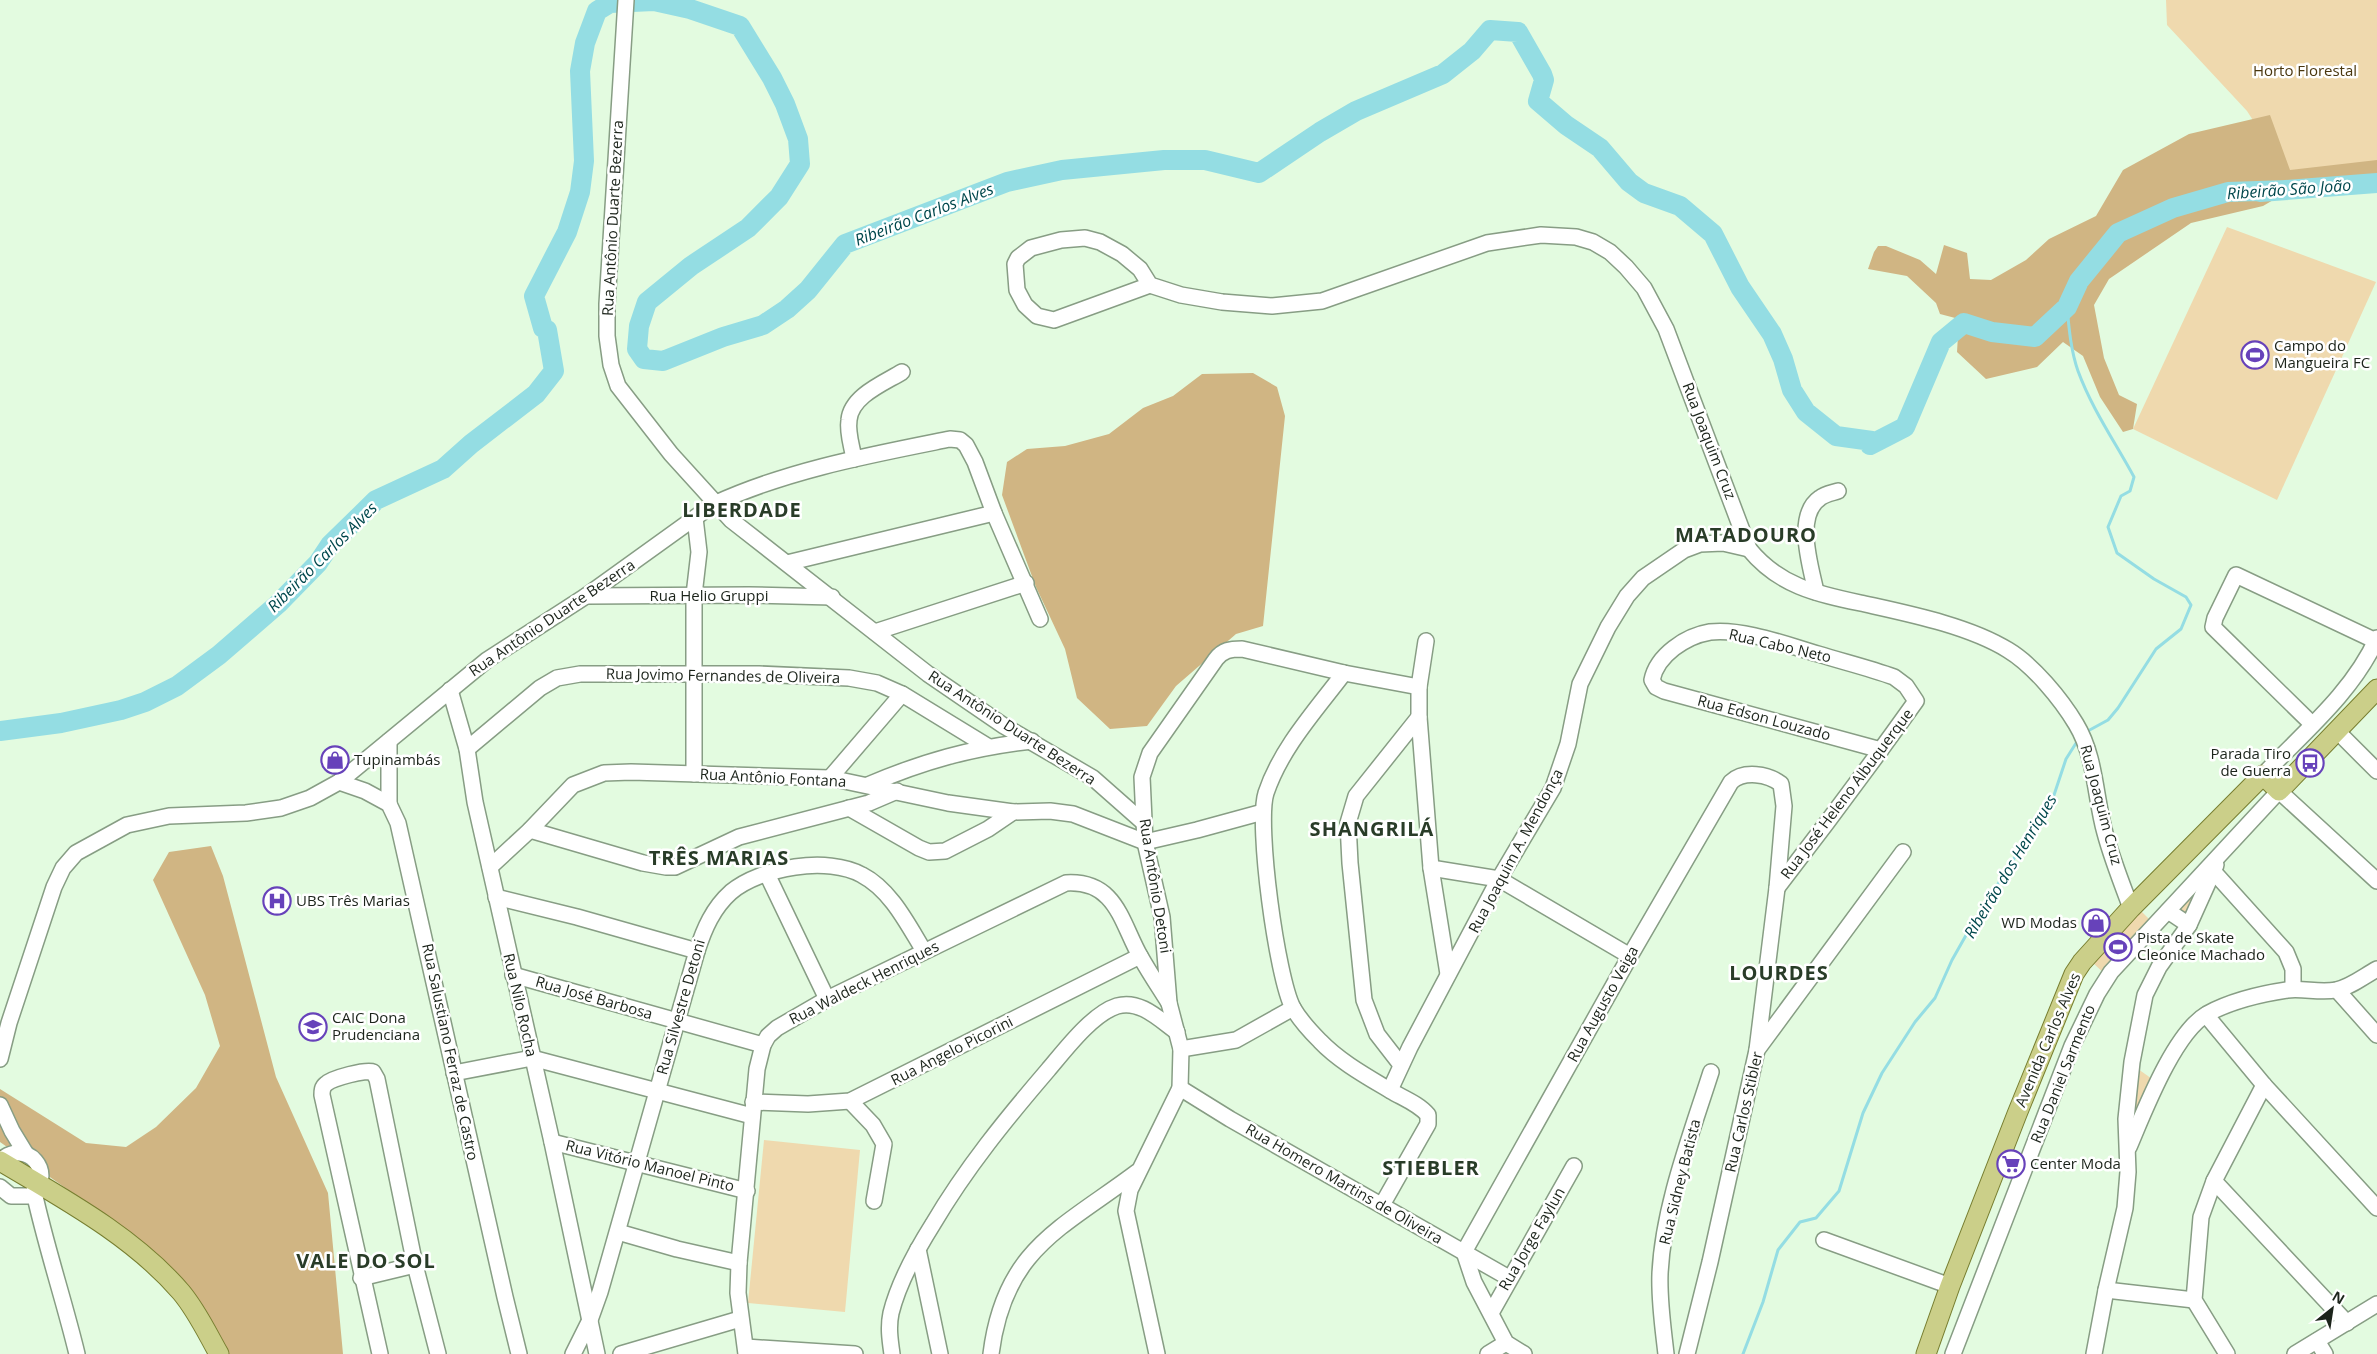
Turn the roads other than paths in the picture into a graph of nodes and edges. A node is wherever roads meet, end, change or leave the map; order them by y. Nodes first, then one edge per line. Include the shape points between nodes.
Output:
1 (626, 0) edge
2 (1150, 285) junction
3 (902, 372) dead end
4 (854, 459) junction
5 (1838, 491) dead end
6 (714, 504) junction
7 (994, 513) junction
8 (695, 518) junction
9 (1749, 549) junction
10 (787, 563) junction
11 (1026, 583) junction
12 (1816, 592) junction
13 (694, 595) junction
14 (586, 596) junction
15 (832, 597) junction
16 (1040, 618) dead end
17 (875, 632) junction
18 (2376, 639) edge
19 (1426, 642) dead end
20 (1344, 673) junction
21 (695, 675) junction
22 (1652, 680) joint
23 (1419, 687) junction
24 (2377, 688) edge
25 (450, 690) junction
26 (902, 694) junction
27 (1916, 701) joint
28 (1419, 717) junction
29 (2312, 724) junction
30 (2338, 732) junction
31 (389, 741) junction
32 (1032, 741) junction
33 (987, 746) junction
34 (467, 749) junction
35 (1880, 750) junction
36 (2377, 771) edge
37 (694, 774) junction
38 (2263, 776) junction
39 (830, 778) junction
40 (339, 782) junction
41 (868, 785) junction
42 (2280, 790) junction
43 (897, 791) junction
44 (389, 804) junction
45 (849, 808) junction
46 (1013, 812) junction
47 (1263, 812) junction
48 (1144, 823) junction
49 (530, 830) junction
50 (1145, 842) junction
51 (1903, 852) dead end
52 (2220, 855) junction
53 (490, 867) junction
54 (1431, 868) junction
55 (2213, 871) junction
56 (767, 874) junction
57 (1499, 879) junction
58 (2377, 882) edge
59 (1777, 888) junction
60 (496, 897) junction
61 (2173, 905) junction
62 (2131, 908) junction
63 (2189, 925) junction
64 (697, 950) junction
65 (924, 951) junction
66 (1140, 956) junction
67 (1630, 956) junction
68 (2377, 969) edge
69 (1448, 974) junction
70 (513, 975) junction
71 (2293, 989) junction
72 (2336, 990) junction
73 (827, 998) junction
74 (1170, 1004) junction
75 (1293, 1008) junction
76 (2206, 1015) junction
77 (677, 1022) junction
78 (1177, 1032) junction
79 (2377, 1035) edge
80 (763, 1045) junction
81 (1181, 1049) junction
82 (1757, 1050) junction
83 (0, 1058) edge
84 (532, 1058) junction
85 (1401, 1065) junction
86 (1711, 1072) dead end
87 (454, 1073) junction
88 (2264, 1085) junction
89 (1180, 1088) junction
90 (657, 1090) junction
91 (1390, 1090) junction
92 (850, 1102) junction
93 (0, 1106) edge
94 (753, 1109) junction
95 (552, 1142) junction
96 (2127, 1151) junction
97 (26, 1154) junction
98 (0, 1161) edge
99 (636, 1164) junction
100 (1574, 1166) dead end
101 (1140, 1170) junction
102 (2214, 1181) junction
103 (0, 1188) edge
104 (37, 1189) junction
105 (747, 1191) junction
106 (874, 1201) dead end
107 (1382, 1205) junction
108 (2377, 1208) edge
109 (618, 1232) junction
110 (1824, 1240) dead end
111 (918, 1249) junction
112 (1464, 1252) junction
113 (739, 1263) junction
114 (415, 1265) junction
115 (361, 1278) junction
116 (1509, 1278) junction
117 (1950, 1286) junction
118 (2106, 1290) junction
119 (2194, 1300) junction
120 (2377, 1304) edge
121 (1491, 1313) junction
122 (740, 1319) junction
123 (590, 1320) junction
124 (2347, 1323) junction
125 (2317, 1341) junction
126 (1506, 1343) junction
127 (746, 1351) edge
128 (818, 1353) edge
129 (77, 1354) edge
130 (219, 1354) edge
131 (380, 1354) edge
132 (438, 1354) edge
133 (519, 1354) edge
134 (573, 1354) edge
135 (597, 1354) edge
136 (621, 1354) edge
137 (855, 1354) edge
138 (892, 1354) edge
139 (940, 1354) edge
140 (991, 1354) edge
141 (1157, 1354) edge
142 (1488, 1354) edge
143 (1524, 1354) edge
144 (1666, 1354) edge
145 (1687, 1354) edge
146 (1926, 1354) edge
147 (1953, 1354) edge
148 (2094, 1354) edge
149 (2227, 1354) edge
150 (2295, 1354) edge
151 (2325, 1354) edge

1 - 6 street, Rua Antônio Duarte Bezerra via 607,304 611,365 618,386 643,421
2 - 2 street via 1069,316 1044,319 1032,314 1017,290 1015,264 1031,248 1085,238 1122,254 1140,270
2 - 9 street, Rua Joaquim Cruz via 1181,295 1222,302 1280,305 1322,301 1487,243 1541,235 1576,237 1593,242 1626,266 1644,288 1666,329
3 - 4 street via 858,401 851,410 849,430
4 - 6 street via 776,480
4 - 7 street via 954,439 963,442 971,454
5 - 12 street via 1820,497 1806,524
6 - 8 street, Rua Antônio Duarte Bezerra
6 - 10 street, Rua Antônio Duarte Bezerra
7 - 10 street
7 - 11 street
8 - 13 street via 699,552
8 - 14 street, Rua Antônio Duarte Bezerra
9 - 12 street, Rua Joaquim Cruz via 1769,571
9 - 57 street, Rua Joaquim A. Mendonça via 1723,543 1700,544 1684,550 1644,578 1627,596 1580,684 1568,744 1553,788
10 - 15 street, Rua Antônio Duarte Bezerra
11 - 16 street
11 - 17 street
12 - 62 street, Rua Joaquim Cruz via 1943,623 2008,649 2025,661 2078,727 2087,749 2105,833
13 - 14 street, Rua Helio Gruppi
13 - 15 street, Rua Helio Gruppi
13 - 21 street
14 - 25 street, Rua Antônio Duarte Bezerra via 487,660
15 - 17 street, Rua Antônio Duarte Bezerra
17 - 32 street, Rua Antônio Duarte Bezerra via 928,674 1004,726
18 - 29 street via 2359,672
18 - 29 street via 2236,575 2213,623 2215,631
19 - 23 street
20 - 23 street
20 - 47 street via 1278,763
20 - 48 street, Rua Antônio Detoni via 1242,649 1221,653 1150,753 1142,777
21 - 26 street, Rua Jovimo Fernandes de Oliveira via 848,678 877,683
21 - 34 street, Rua Jovimo Fernandes de Oliveira via 580,674 557,678 540,688
21 - 37 street
22 - 27 street, Rua Cabo Neto via 1659,661 1680,645 1696,636 1724,632 1780,643 1888,675 1906,686
22 - 35 street, Rua Edson Louzado via 1664,691
23 - 28 street
24 - 30 main road
25 - 31 street, Rua Antônio Duarte Bezerra
25 - 34 street, Rua Nilo Rocha
26 - 33 street, Rua Jovimo Fernandes de Oliveira
26 - 39 street
27 - 35 street, Rua José Heleno Albuquerque
28 - 54 street
28 - 85 street via 1356,796 1348,823 1364,1000 1377,1034
29 - 38 street
30 - 36 street
30 - 42 main road
31 - 40 street, Rua Antônio Duarte Bezerra
31 - 44 street
32 - 33 street
32 - 48 street, Rua Antônio Duarte Bezerra via 1093,778
33 - 41 street via 912,766
34 - 53 street, Rua Nilo Rocha
35 - 59 street, Rua José Heleno Albuquerque
37 - 39 street, Rua Antônio Fontana
37 - 49 street, Rua Antônio Fontana via 604,773 587,778 573,785
38 - 42 main road
38 - 62 main road, Avenida Carlos Alves
39 - 41 street, Rua Antônio Fontana
40 - 44 street via 365,790
40 - 83 street, Rua Antônio Duarte Bezerra via 310,798 281,808 246,814 170,816 127,825 76,853 63,868 54,887
41 - 43 street, Rua Antônio Fontana
42 - 52 street
42 - 58 street
43 - 45 street
43 - 46 street, Rua Antônio Fontana via 948,803
44 - 87 street, Rua Salustiano Ferraz de Castro via 403,839
45 - 46 street via 920,848 937,853 945,852 988,829
45 - 49 street via 739,837 675,867 643,863
46 - 50 street, Rua Antônio Fontana via 1073,814
47 - 50 street
47 - 75 street via 1270,906
48 - 50 street, Rua Antônio Detoni
49 - 53 street, Rua Antônio Fontana
50 - 74 street, Rua Antônio Detoni via 1162,917
51 - 82 street, Rua Carlos Stibler
52 - 55 street
52 - 61 street
53 - 60 street, Rua Nilo Rocha
54 - 57 street
54 - 69 street
55 - 63 street
55 - 71 street via 2286,952 2293,969
56 - 64 street, Rua Silvestre Detoni via 732,892 716,909 705,926
56 - 65 street, Rua Silvestre Detoni via 809,865 839,867 862,875 881,888
56 - 73 street
57 - 67 street
57 - 69 street, Rua Joaquim A. Mendonça
59 - 67 street, Rua Augusto Veiga via 1784,789 1776,780 1756,775 1741,776 1731,782
59 - 82 street
60 - 64 street
60 - 70 street, Rua Nilo Rocha
61 - 63 street
61 - 147 street, Rua Daniel Sarmento via 2110,972 2086,1014
62 - 117 main road, Avenida Carlos Alves via 2074,974
63 - 96 street via 2159,968 2145,995 2132,1062
64 - 77 street, Rua Silvestre Detoni
65 - 66 street, Rua Waldeck Henriques via 1056,886 1079,882 1101,891 1111,900
65 - 73 street, Rua Waldeck Henriques
66 - 74 street, Rua Waldeck Henriques
66 - 92 street, Rua Angelo Picorini
67 - 112 street, Rua Augusto Veiga
68 - 72 street
69 - 85 street, Rua Joaquim A. Mendonça
70 - 77 street, Rua José Barbosa
70 - 84 street, Rua Nilo Rocha
71 - 72 street
71 - 76 street via 2264,994
72 - 79 street
73 - 80 street, Rua Waldeck Henriques via 777,1028
74 - 78 street
75 - 81 street via 1236,1040
75 - 91 street via 1322,1043
76 - 88 street
76 - 96 street via 2192,1026 2174,1052
77 - 80 street, Rua José Barbosa
77 - 90 street, Rua Silvestre Detoni
78 - 81 street
78 - 111 street via 1138,1006 1117,1006 1083,1031 998,1129 952,1192
80 - 94 street
81 - 89 street
82 - 145 street, Rua Carlos Stibler
84 - 87 street
84 - 90 street, Rua Angelo Picorini
84 - 95 street, Rua Nilo Rocha
85 - 91 street, Rua Joaquim A. Mendonça
86 - 144 street, Rua Sidney Batista via 1674,1192 1663,1242 1660,1300
87 - 133 street, Rua Salustiano Ferraz de Castro
88 - 102 street
88 - 108 street
89 - 101 street
89 - 107 street, Rua Homero Martins de Oliveira
90 - 94 street, Rua Angelo Picorini
90 - 99 street, Rua Silvestre Detoni
91 - 107 street via 1425,1111 1429,1119
92 - 94 street, Rua Angelo Picorini
92 - 106 street via 873,1125 884,1144
93 - 97 street
94 - 105 street
95 - 99 street, Rua Vitório Manoel Pinto
95 - 123 street, Rua Nilo Rocha
96 - 118 street via 2126,1208
97 - 98 street via 11,1153
97 - 104 street via 41,1171
98 - 104 main road
99 - 105 street, Rua Vitório Manoel Pinto
99 - 109 street, Rua Silvestre Detoni
100 - 116 street, Rua Jorge Faylun
101 - 140 street via 1066,1222 1024,1262 1011,1281 1002,1306
101 - 141 street via 1130,1190 1126,1212
102 - 119 street via 2201,1217
102 - 124 street
103 - 104 street via 17,1197 30,1196
104 - 129 street via 47,1249
104 - 130 main road via 110,1230 160,1270 192,1307
105 - 113 street
107 - 112 street, Rua Homero Martins de Oliveira
109 - 113 street
109 - 123 street, Rua Silvestre Detoni
110 - 117 street
111 - 138 street via 891,1314
111 - 139 street
112 - 116 street, Rua Homero Martins de Oliveira
112 - 121 street via 1474,1282
113 - 122 street
114 - 115 street
114 - 115 street via 377,1079 368,1070 331,1081 322,1091
114 - 132 street
115 - 131 street
116 - 121 street, Rua Jorge Faylun
117 - 146 main road, Avenida Carlos Alves
118 - 119 street
118 - 148 street
119 - 149 street
120 - 124 street
121 - 126 street
122 - 127 street
122 - 136 street
123 - 134 street, Rua Silvestre Detoni
123 - 135 street, Rua Nilo Rocha
124 - 125 street
125 - 150 street
125 - 151 street
126 - 142 street
126 - 143 street
127 - 128 street
128 - 137 street

